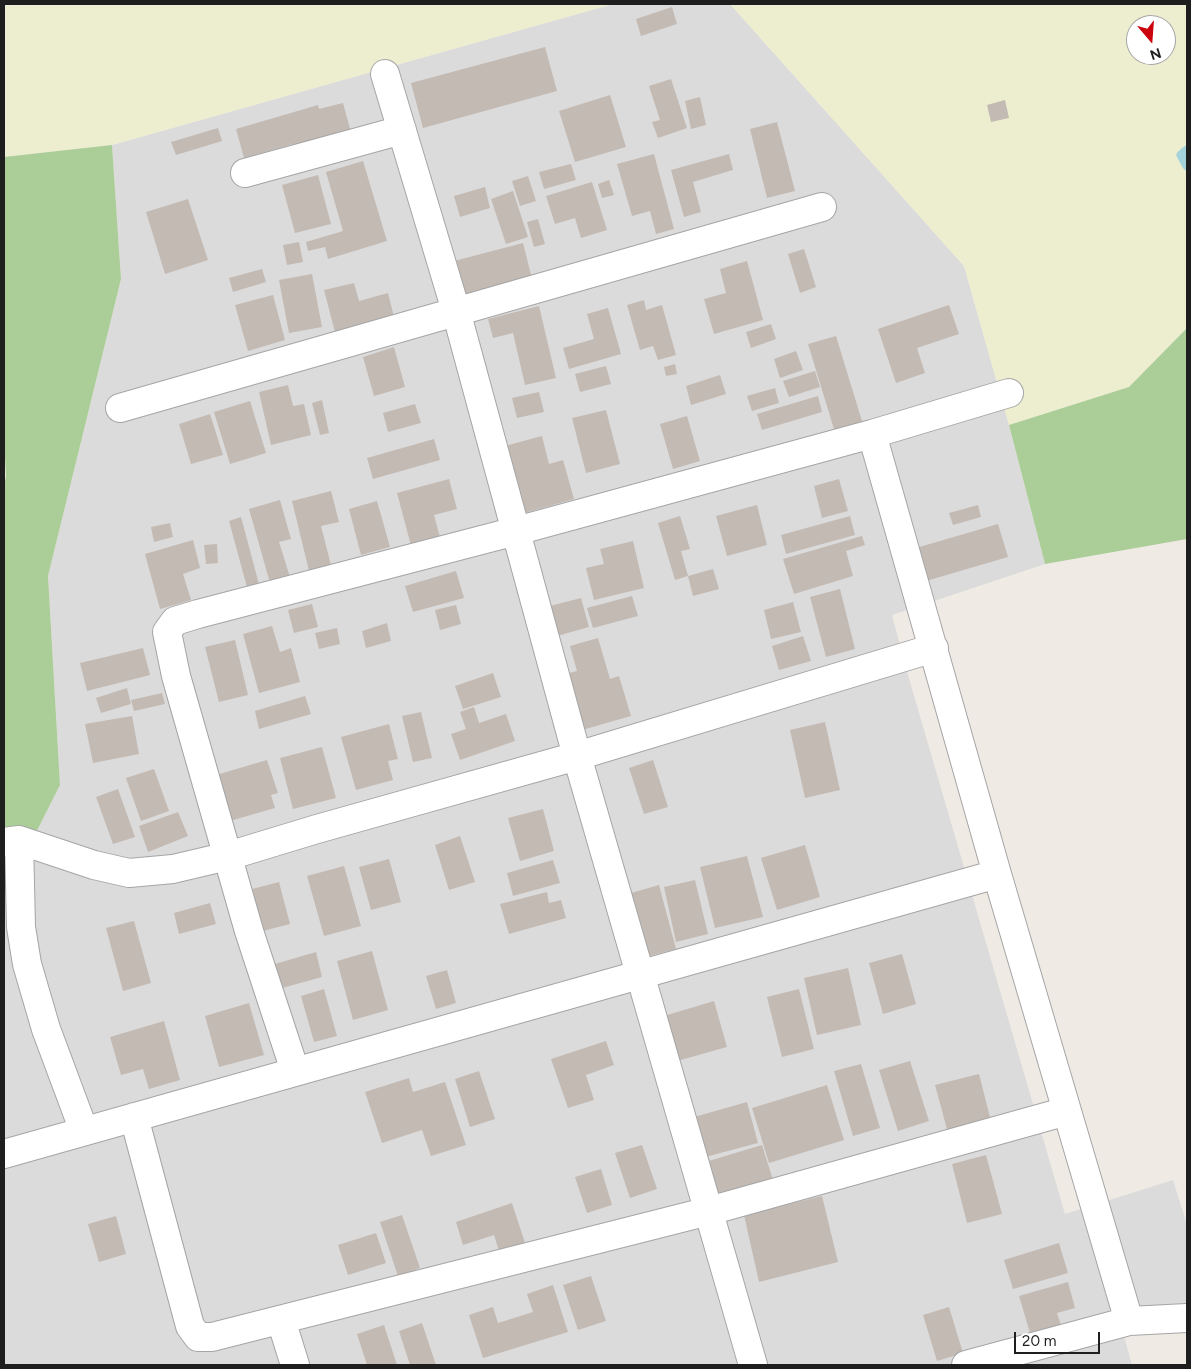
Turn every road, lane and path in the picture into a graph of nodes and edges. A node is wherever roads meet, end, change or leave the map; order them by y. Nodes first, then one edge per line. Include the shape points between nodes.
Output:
1 (385, 74) dead end
2 (402, 130) junction
3 (245, 173) dead end
4 (822, 207) dead end
5 (456, 311) junction
6 (1008, 393) dead end
7 (120, 408) dead end
8 (872, 434) junction
9 (516, 531) junction
10 (934, 648) junction
11 (577, 756) junction
12 (12, 841) edge
13 (228, 856) junction
14 (998, 874) junction
15 (640, 974) junction
16 (295, 1071) junction
17 (1067, 1111) junction
18 (134, 1117) junction
19 (84, 1131) junction
20 (4, 1154) edge
21 (709, 1211) junction
22 (1187, 1318) edge
23 (281, 1320) junction
24 (1129, 1322) junction
25 (295, 1365) edge
26 (753, 1365) edge
27 (966, 1365) edge

1 - 2 street
2 - 3 street
2 - 5 street
4 - 5 street
5 - 7 street
5 - 9 street
6 - 8 street
8 - 9 street
8 - 10 street
9 - 11 street
9 - 13 street via 176,621 167,632 176,676
10 - 11 street
10 - 14 street
11 - 13 street
11 - 15 street
12 - 13 street via 129,873 173,869
12 - 19 street via 27,964 46,1029
13 - 16 street
14 - 15 street
14 - 17 street
15 - 16 street
15 - 21 street
16 - 18 street
17 - 21 street
17 - 24 street
18 - 19 street
18 - 23 street via 190,1326 198,1337 212,1338
19 - 20 street
21 - 23 street
21 - 26 street
22 - 24 street
23 - 25 street
24 - 27 street

